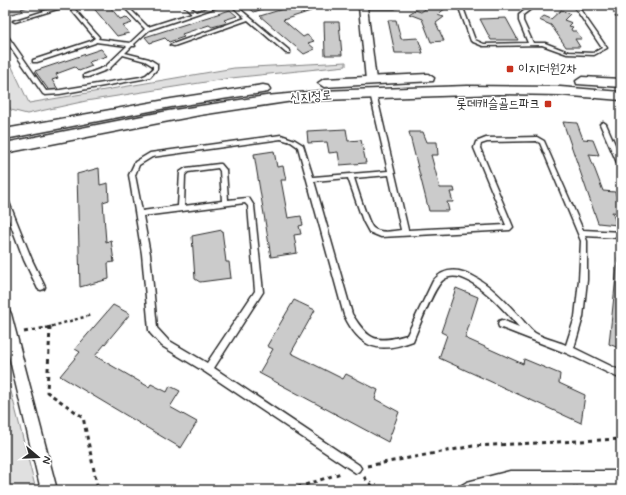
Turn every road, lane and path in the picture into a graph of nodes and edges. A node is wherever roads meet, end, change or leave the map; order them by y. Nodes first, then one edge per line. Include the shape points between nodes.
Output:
1 (124, 5) edge
2 (185, 5) edge
3 (220, 5) edge
4 (234, 5) edge
5 (332, 5) edge
6 (460, 5) edge
7 (534, 5) edge
8 (576, 5) edge
9 (610, 5) edge
10 (68, 6) edge
11 (363, 6) edge
12 (395, 7) dead end
13 (195, 13) junction
14 (249, 18) junction
15 (16, 21) dead end
16 (621, 28) edge
17 (147, 29) junction
18 (5, 36) edge
19 (96, 40) junction
20 (531, 44) junction
21 (133, 45) junction
22 (172, 45) dead end
23 (288, 52) dead end
24 (123, 54) junction
25 (35, 62) dead end
26 (86, 76) dead end
27 (621, 83) edge
28 (372, 87) junction
29 (621, 96) edge
30 (603, 124) dead end
31 (5, 134) edge
32 (5, 148) edge
33 (614, 149) junction
34 (621, 150) edge
35 (621, 165) edge
36 (391, 172) junction
37 (350, 176) junction
38 (310, 179) junction
39 (5, 200) edge
40 (226, 203) junction
41 (181, 209) junction
42 (139, 214) junction
43 (405, 233) junction
44 (581, 233) junction
45 (621, 235) edge
46 (41, 288) dead end
47 (5, 314) edge
48 (91, 315) dead end
49 (502, 324) dead end
50 (50, 327) junction
51 (10, 334) junction
52 (531, 335) junction
53 (569, 350) junction
54 (208, 369) junction
55 (621, 375) edge
56 (621, 439) edge
57 (356, 468) junction
58 (621, 479) edge
59 (49, 490) edge
60 (98, 490) edge
61 (290, 490) edge
62 (376, 490) edge
63 (467, 490) edge

1 - 17 lane
2 - 13 lane
3 - 13 lane
4 - 14 lane
5 - 11 lane via 331,7
6 - 20 lane via 473,40 483,45
7 - 20 lane via 521,15
8 - 20 lane via 606,48 594,54 567,53 543,44
9 - 16 path
10 - 15 lane
10 - 19 lane via 97,38
11 - 12 lane
11 - 28 street
13 - 17 lane
14 - 22 lane
14 - 23 lane
17 - 21 lane
18 - 24 lane via 45,93 142,78 155,69 155,65 147,60
19 - 21 lane
19 - 25 lane
21 - 24 lane
24 - 26 lane via 107,68
27 - 28 street, 신지정로 via 446,77
28 - 29 street, 신지정로 via 524,90
28 - 31 street, 신지정로 via 270,88 220,94
28 - 32 street, 신지정로 via 182,114
28 - 36 lane
30 - 33 lane
33 - 34 lane
33 - 35 lane
36 - 37 lane
36 - 43 lane
37 - 38 lane
37 - 43 lane via 371,230 381,234
38 - 42 lane via 301,146 281,137 150,155 137,164 132,174
38 - 52 lane via 348,315 360,334 376,344 391,344 410,338 434,285 442,276 454,273 472,278 490,291
39 - 46 lane
40 - 41 lane
40 - 41 lane via 223,170 219,166 186,170 182,174
40 - 54 lane via 247,200 251,206 259,292
41 - 42 lane
42 - 54 lane via 146,254 153,330 164,343
43 - 44 lane via 510,227 476,148 478,143 486,140 537,139 545,147
44 - 45 lane
44 - 53 lane via 584,241 583,280 579,317
47 - 51 street
48 - 50 path
49 - 52 lane
50 - 51 path
50 - 60 path via 47,392 83,417
51 - 59 street
52 - 53 lane
53 - 55 lane
54 - 57 lane
56 - 57 path via 473,446
57 - 61 path
57 - 62 path
58 - 63 street via 510,479

